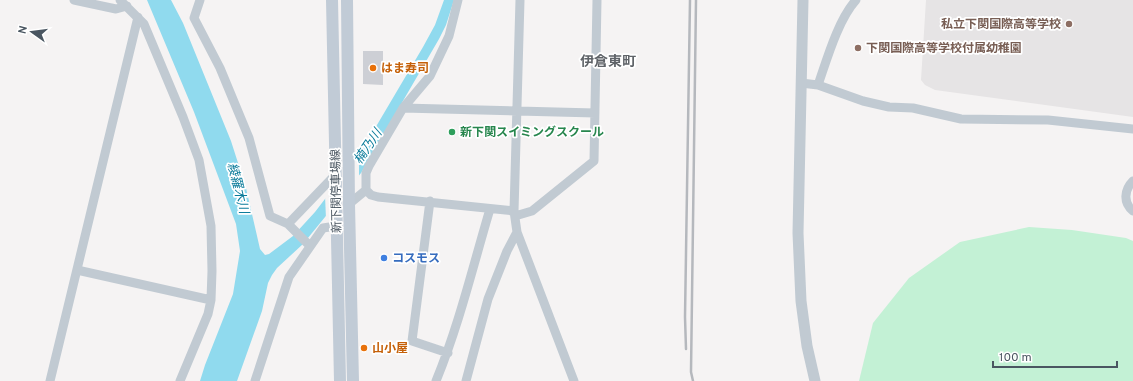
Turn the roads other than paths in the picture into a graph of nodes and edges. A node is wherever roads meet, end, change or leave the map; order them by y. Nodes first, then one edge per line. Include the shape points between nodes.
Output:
1 (74, 0) edge
2 (200, 0) edge
3 (332, 0) edge
4 (347, 0) edge
5 (458, 0) edge
6 (520, 0) edge
7 (597, 0) edge
8 (800, 0) edge
9 (803, 0) edge
10 (856, 0) edge
11 (90, 2) edge
12 (123, 3) edge
13 (138, 17) junction
14 (801, 83) junction
15 (818, 85) junction
16 (403, 108) junction
17 (516, 111) junction
18 (595, 113) junction
19 (1133, 129) edge
20 (336, 175) junction
21 (1133, 181) edge
22 (366, 190) junction
23 (349, 201) junction
24 (430, 202) junction
25 (490, 208) junction
26 (1133, 212) edge
27 (514, 214) junction
28 (289, 225) junction
29 (336, 226) junction
30 (516, 232) junction
31 (309, 244) junction
32 (77, 270) junction
33 (211, 300) junction
34 (448, 353) junction
35 (50, 381) edge
36 (180, 381) edge
37 (255, 381) edge
38 (340, 381) edge
39 (353, 381) edge
40 (436, 381) edge
41 (466, 381) edge
42 (574, 381) edge
43 (815, 381) edge

1 - 11 street
2 - 28 street via 194,18 220,68 249,138 270,216
3 - 20 main road, 新下関停車場線
4 - 23 main road, 新下関停車場線
5 - 16 street via 449,36 430,76
6 - 17 street
7 - 18 street
8 - 9 street
9 - 14 street
10 - 15 street via 845,16 832,45
11 - 12 street via 116,9
12 - 13 street
13 - 32 street
13 - 33 street via 147,31 199,160 211,226
14 - 15 street
14 - 43 street via 798,233 801,301
15 - 19 street via 863,101 913,108 961,119 1048,120
16 - 17 street
16 - 22 street via 369,166 366,173
17 - 18 street
17 - 27 street
18 - 27 street via 594,161 532,211
20 - 28 street
20 - 29 main road, 新下関停車場線
21 - 26 street via 1127,187 1125,196
22 - 23 street
22 - 24 street via 378,197
23 - 39 main road, 新下関停車場線
24 - 25 street
24 - 34 street via 412,341
25 - 27 street
25 - 34 street
27 - 30 street
28 - 31 street
29 - 31 street via 323,228
29 - 38 main road, 新下関停車場線
30 - 41 street via 488,299
30 - 42 street
31 - 37 street via 289,277
32 - 33 street
32 - 35 street
33 - 36 street via 208,314
34 - 40 street

